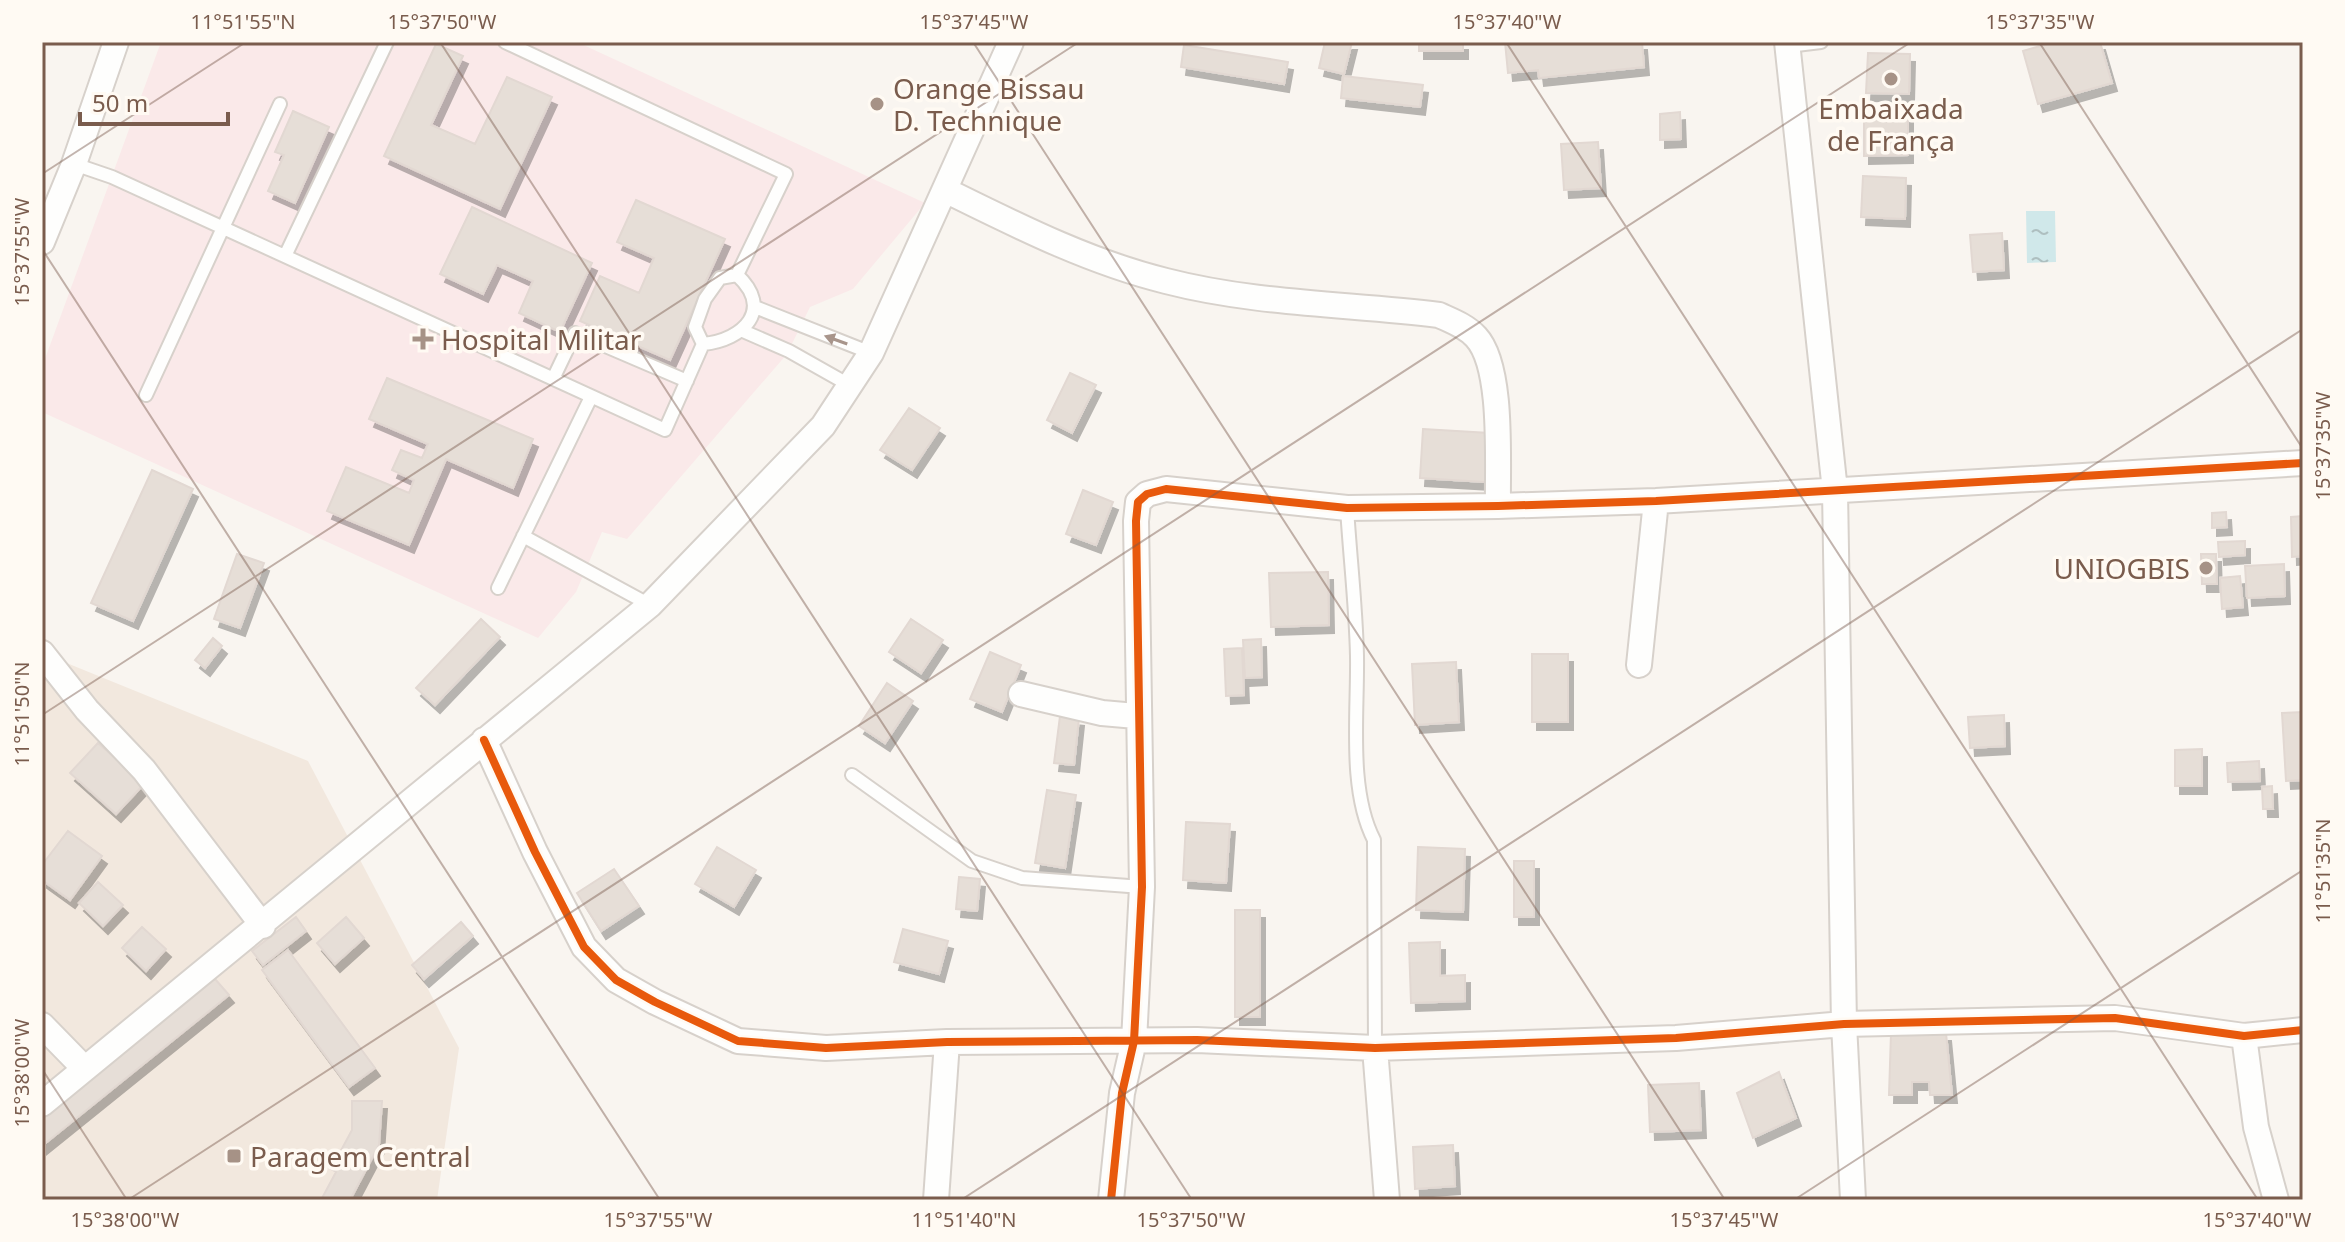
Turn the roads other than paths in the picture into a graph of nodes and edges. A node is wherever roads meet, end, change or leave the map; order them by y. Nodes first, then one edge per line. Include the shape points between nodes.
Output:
1 (116, 42) edge
2 (387, 42) edge
3 (505, 42) edge
4 (1011, 42) edge
5 (1821, 42) edge
6 (1788, 44) edge
7 (280, 104) dead end
8 (74, 164) junction
9 (947, 191) junction
10 (223, 228) junction
11 (42, 242) edge
12 (285, 256) junction
13 (737, 275) junction
14 (755, 307) junction
15 (743, 331) junction
16 (703, 344) junction
17 (871, 353) junction
18 (553, 379) junction
19 (687, 381) junction
20 (852, 386) junction
21 (146, 395) dead end
22 (591, 397) junction
23 (2303, 463) edge
24 (1835, 491) junction
25 (1656, 501) junction
26 (1498, 506) junction
27 (1347, 508) junction
28 (523, 536) junction
29 (498, 588) dead end
30 (650, 605) junction
31 (42, 653) edge
32 (1639, 665) dead end
33 (1021, 694) dead end
34 (1136, 716) junction
35 (484, 740) junction
36 (852, 775) dead end
37 (1142, 887) junction
38 (263, 926) junction
39 (1844, 1024) junction
40 (42, 1025) edge
41 (2303, 1030) edge
42 (2244, 1036) junction
43 (1134, 1041) junction
44 (947, 1042) junction
45 (1375, 1048) junction
46 (83, 1067) junction
47 (42, 1104) edge
48 (936, 1200) edge
49 (1111, 1200) edge
50 (1387, 1200) edge
51 (1853, 1200) edge
52 (2276, 1200) edge

1 - 8 street
2 - 12 lane
3 - 13 lane via 786,174
4 - 9 street
5 - 6 lane
6 - 24 street
7 - 10 lane
8 - 10 lane
8 - 11 street
9 - 17 street
9 - 26 street via 1103,263 1167,282 1439,315 1462,325 1478,338 1493,385
10 - 12 lane
10 - 21 lane
12 - 18 lane
13 - 14 lane via 751,288
13 - 16 lane via 720,278 705,299 695,327
14 - 15 lane
17 -> 14 lane
15 - 16 lane via 725,342
15 - 20 lane
16 - 19 lane
17 - 20 street
18 - 19 lane via 575,333
18 - 22 lane
19 - 22 lane via 665,430
20 - 30 street via 823,426
22 - 28 lane
23 - 24 street
24 - 25 street
24 - 39 street
25 - 26 street
25 - 32 street
26 - 27 street
27 - 34 street via 1166,489 1138,502
27 - 45 lane via 1359,792 1362,818 1374,840
28 - 29 lane
28 - 30 lane
30 - 35 street
31 - 38 street via 94,719 144,770
33 - 34 street
34 - 37 street
35 - 38 street
35 - 44 street via 565,914 584,947 616,980 738,1041 826,1048
36 - 37 lane via 972,861 1022,878
37 - 43 street
38 - 46 street
39 - 42 street via 2115,1018
39 - 45 street via 1676,1038
39 - 51 street
40 - 46 street
41 - 42 street
42 - 52 street via 2256,1127
43 - 44 street
43 - 45 street
43 - 49 street via 1122,1093
44 - 48 street
45 - 50 street
46 - 47 street

